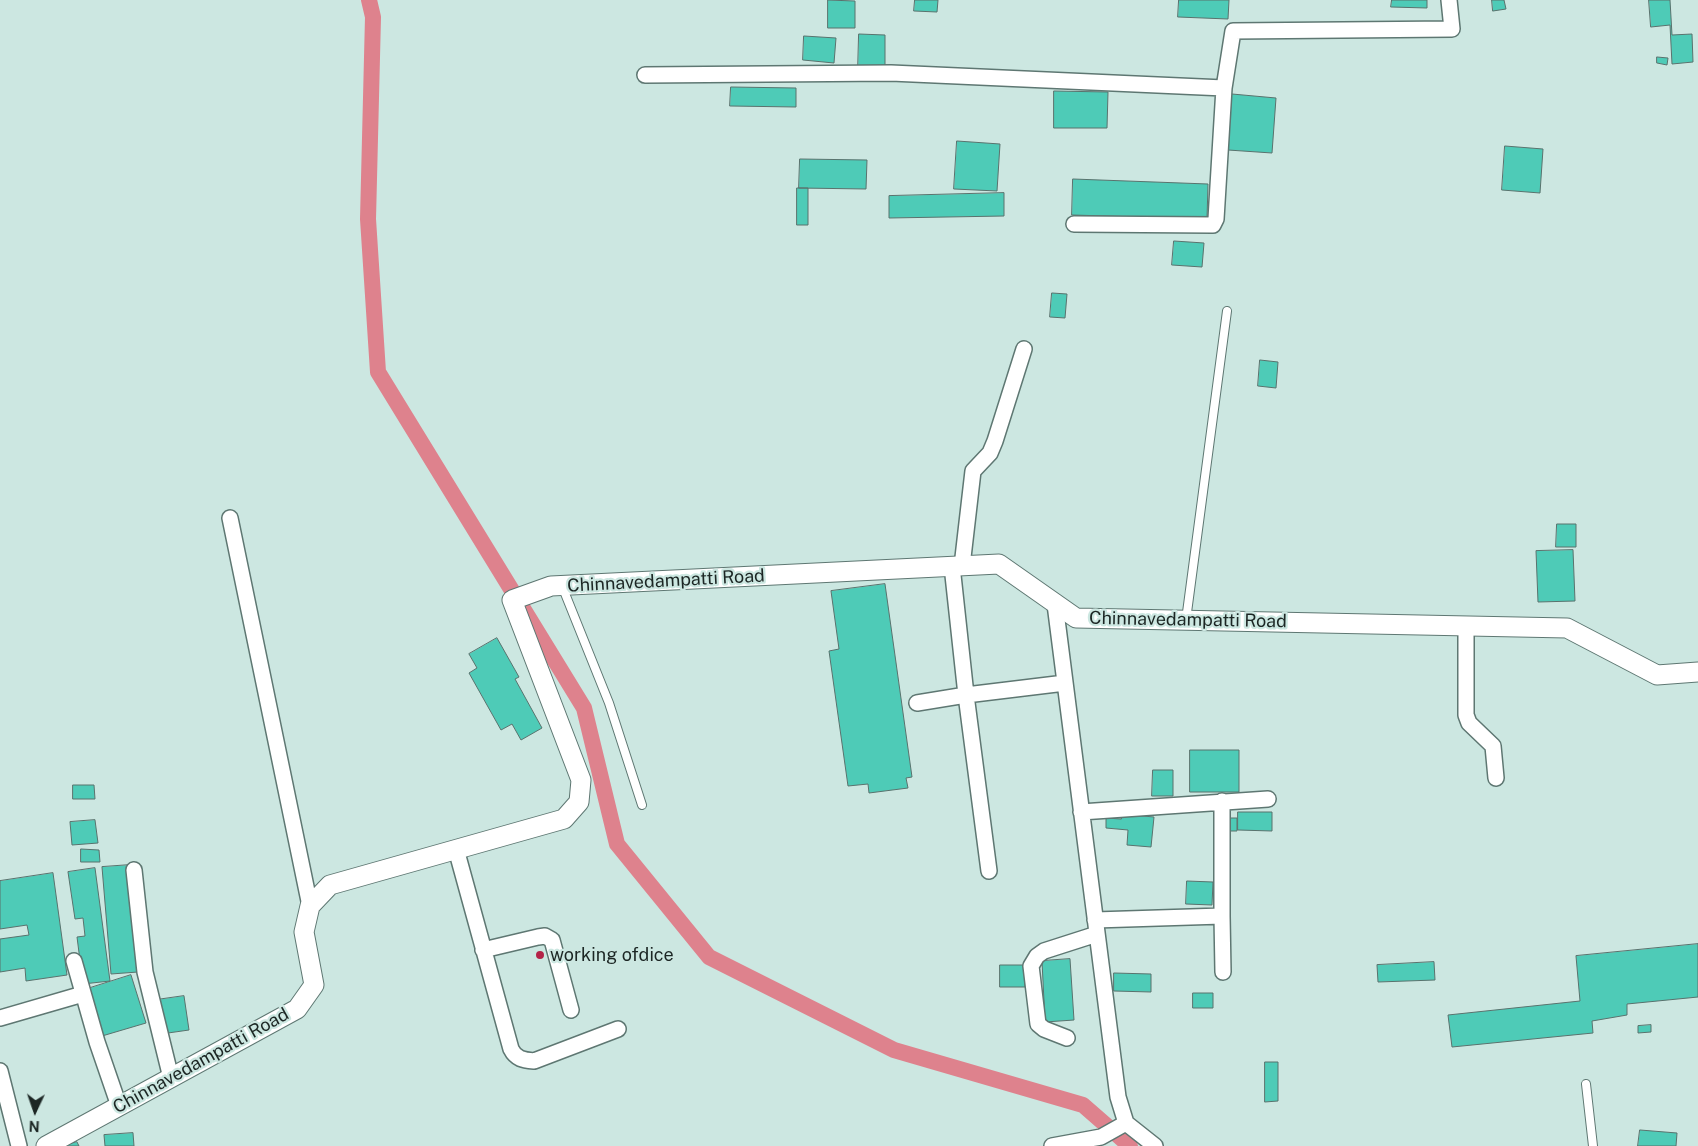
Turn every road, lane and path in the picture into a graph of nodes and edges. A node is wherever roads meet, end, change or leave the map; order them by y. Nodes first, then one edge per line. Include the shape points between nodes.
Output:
1 (1448, 0) edge
2 (645, 76) dead end
3 (1224, 88) junction
4 (1074, 224) dead end
5 (1227, 311) dead end
6 (1024, 349) dead end
7 (230, 518) dead end
8 (957, 566) junction
9 (556, 586) junction
10 (1056, 604) junction
11 (1186, 620) junction
12 (1466, 626) junction
13 (1698, 672) edge
14 (1066, 683) junction
15 (966, 695) junction
16 (917, 703) dead end
17 (1496, 778) dead end
18 (1268, 799) dead end
19 (1222, 801) junction
20 (642, 805) dead end
21 (1081, 812) junction
22 (456, 850) junction
23 (134, 870) dead end
24 (989, 871) dead end
25 (310, 906) junction
26 (1222, 916) junction
27 (1096, 927) junction
28 (484, 950) junction
29 (74, 961) dead end
30 (1223, 972) dead end
31 (83, 994) junction
32 (571, 1010) dead end
33 (0, 1018) edge
34 (618, 1029) dead end
35 (1066, 1038) dead end
36 (0, 1071) edge
37 (171, 1078) junction
38 (1586, 1084) dead end
39 (119, 1106) junction
40 (1125, 1123) junction
41 (19, 1146) edge
42 (46, 1146) edge
43 (1052, 1146) edge
44 (1155, 1146) edge
45 (1594, 1146) edge

1 - 3 street via 1452,30 1232,30
2 - 3 street via 891,73
3 - 4 street via 1216,219 1213,225
5 - 11 lane
6 - 8 street via 990,453 973,470
7 - 25 street
8 - 9 street, Chinnavedampatti Road
8 - 10 street, Chinnavedampatti Road via 999,564
8 - 15 street
9 - 20 lane via 609,703
9 - 22 street, Chinnavedampatti Road via 512,600 581,780 579,802 564,819
10 - 11 street, Chinnavedampatti Road via 1076,618
10 - 14 street
11 - 12 street, Chinnavedampatti Road
12 - 13 street, Chinnavedampatti Road via 1567,628 1657,675
12 - 17 street via 1466,715 1469,723 1493,746
14 - 15 street
14 - 21 street
15 - 16 street
15 - 24 street
18 - 19 street
19 - 21 street
19 - 26 street
21 - 27 street
22 - 25 street, Chinnavedampatti Road via 330,885
22 - 28 street
23 - 37 street via 145,972
25 - 37 street, Chinnavedampatti Road via 304,932 314,985 297,1008
26 - 27 street
26 - 30 street
27 - 35 street via 1044,951 1036,956 1031,966 1038,1024
27 - 40 street via 1118,1097
28 - 32 street via 538,937 552,940
28 - 34 street via 510,1049 522,1060 534,1061
29 - 31 street
31 - 33 street
31 - 39 street
36 - 41 street
37 - 39 street, Chinnavedampatti Road
38 - 45 lane
39 - 42 street, Chinnavedampatti Road
40 - 43 street via 1101,1137
40 - 44 street

